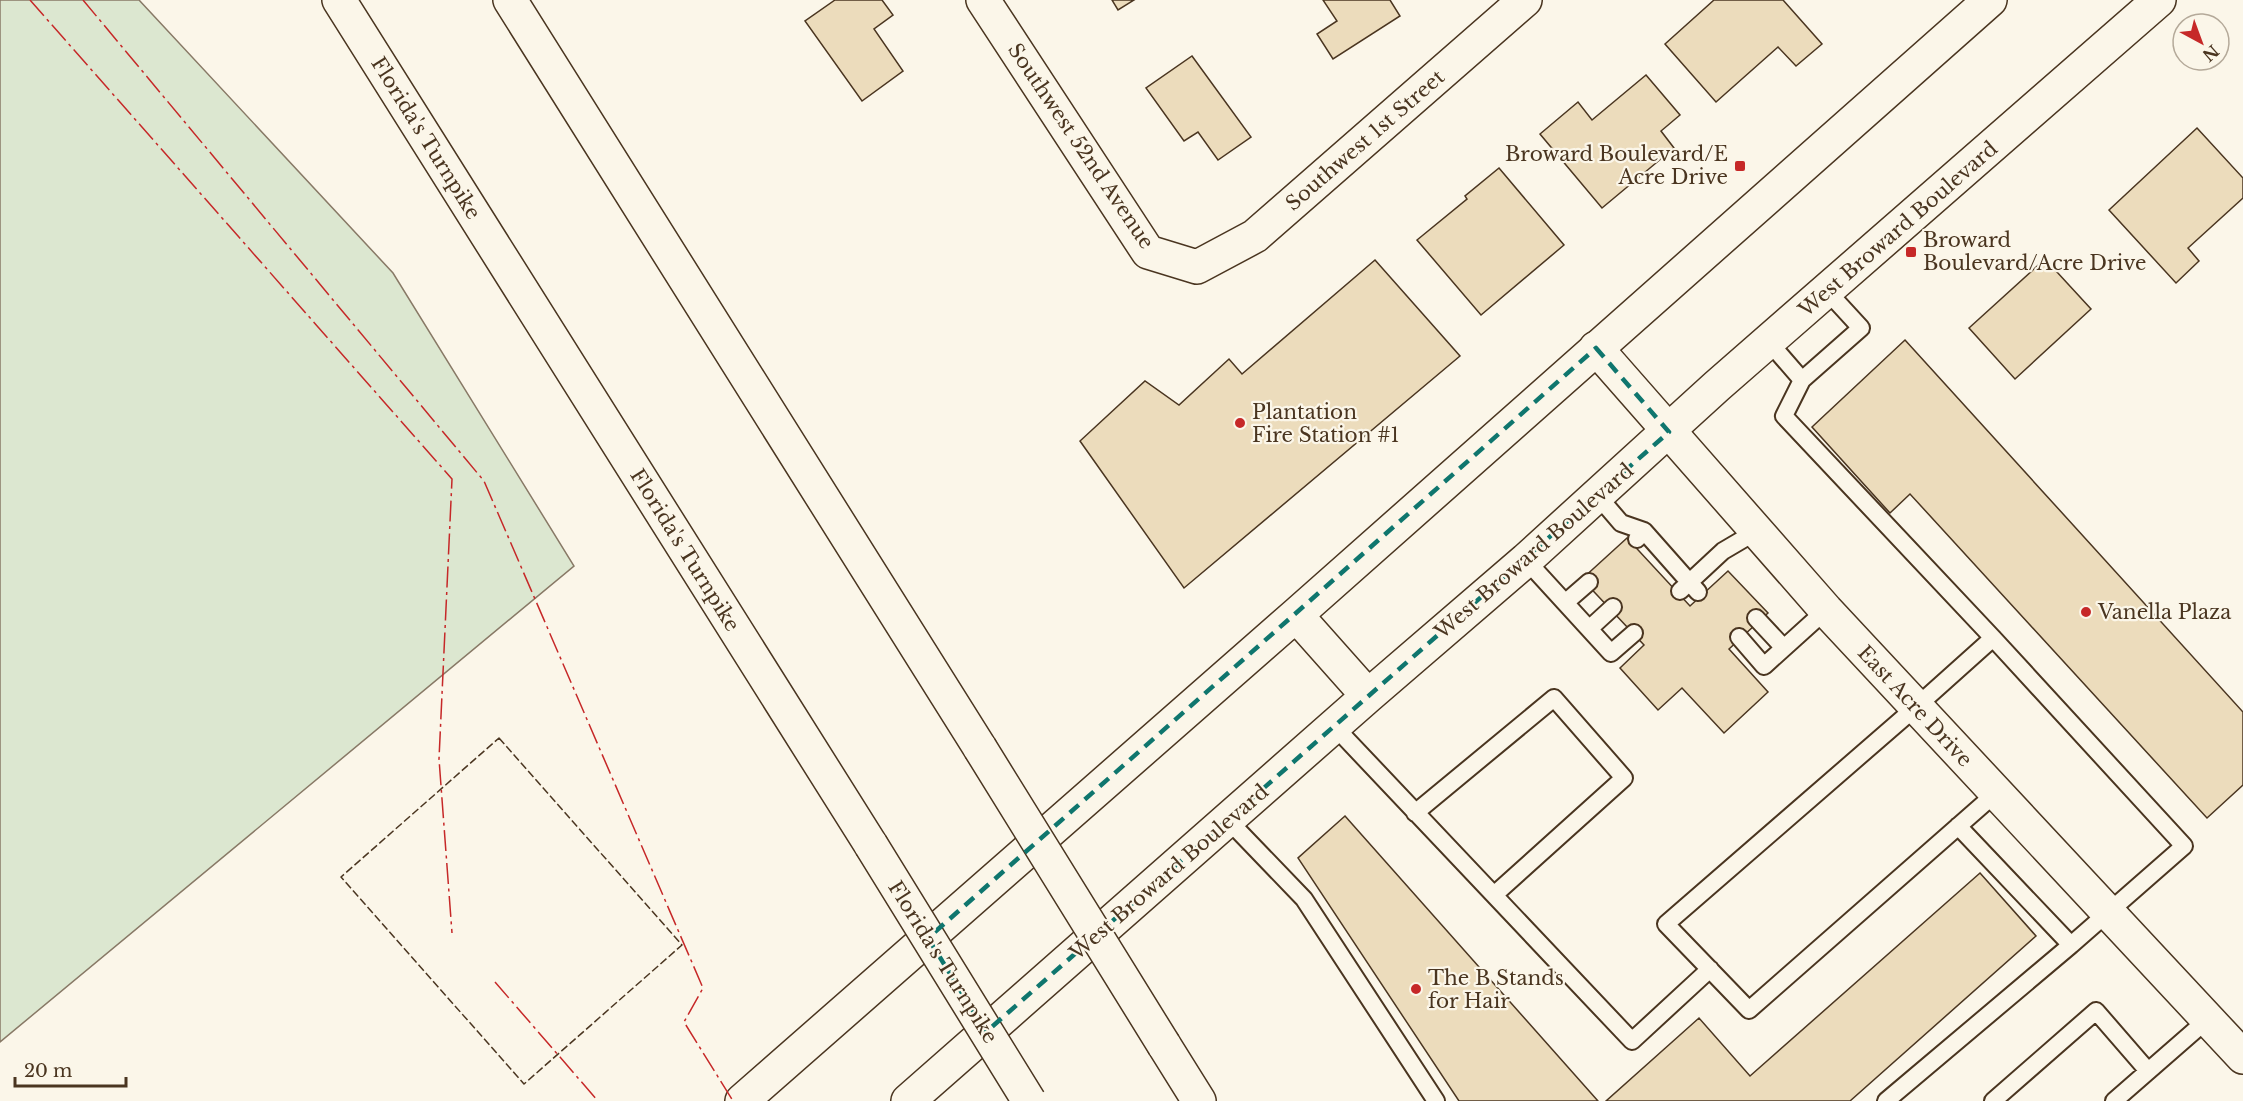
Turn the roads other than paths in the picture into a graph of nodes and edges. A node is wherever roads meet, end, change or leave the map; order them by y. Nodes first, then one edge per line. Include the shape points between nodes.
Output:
1 (339, 0) edge
2 (510, 0) edge
3 (983, 0) edge
4 (1990, 0) edge
5 (2159, 0) edge
6 (1523, 1) edge
7 (1197, 267) joint
8 (1827, 291) junction
9 (1768, 342) junction
10 (1596, 348) junction
11 (1802, 380) junction
12 (1669, 432) junction
13 (1597, 495) junction
14 (1757, 531) junction
15 (1526, 560) junction
16 (1589, 582) dead end
17 (1566, 602) junction
18 (1613, 607) dead end
19 (1826, 610) junction
20 (1296, 615) junction
21 (1756, 618) dead end
22 (1589, 629) junction
23 (1634, 633) dead end
24 (1739, 637) dead end
25 (1993, 638) junction
26 (1784, 648) junction
27 (1368, 696) junction
28 (1917, 707) junction
29 (1334, 726) junction
30 (1996, 793) junction
31 (1415, 813) junction
32 (1228, 820) junction
33 (1958, 826) junction
34 (1494, 895) junction
35 (2107, 912) junction
36 (2071, 945) junction
37 (1710, 969) junction
38 (2208, 1019) junction
39 (2243, 1057) edge
40 (2148, 1071) junction
41 (742, 1101) edge
42 (908, 1101) edge
43 (1029, 1101) edge
44 (1199, 1101) edge
45 (1436, 1101) edge
46 (1886, 1101) edge
47 (1994, 1101) edge
48 (2114, 1101) edge

1 - 43 main road, Florida's Turnpike, bridge
2 - 44 main road, bridge
3 - 7 main road, Southwest 52nd Avenue via 1148,252
4 - 10 main road
5 - 8 main road, West Broward Boulevard
6 - 7 main road, Southwest 1st Street via 1255,236
8 - 9 main road, West Broward Boulevard
8 - 11 lane via 1861,328
9 - 11 lane
9 - 12 main road, West Broward Boulevard
10 - 12 main road, East Acre Drive
10 - 20 main road
11 - 25 lane via 1784,416
12 - 13 main road, West Broward Boulevard
12 - 14 main road, East Acre Drive
13 - 14 lane via 1690,588 1712,569 1723,551
13 - 15 main road, West Broward Boulevard
14 - 19 main road, East Acre Drive
15 - 17 lane
15 - 27 main road, West Broward Boulevard
16 - 17 lane
17 - 22 lane
18 - 22 lane
19 - 26 lane
19 - 28 main road, East Acre Drive
20 - 27 main road
20 - 41 main road
21 - 26 lane
22 - 23 lane via 1611,653
24 - 26 lane via 1764,666
25 - 28 lane
25 - 35 lane via 2184,846
27 - 29 main road, West Broward Boulevard
28 - 30 main road, East Acre Drive
28 - 37 lane via 1666,924
29 - 31 lane
29 - 32 main road, West Broward Boulevard
30 - 33 lane
30 - 35 main road, East Acre Drive
31 - 34 lane
31 - 34 lane via 1554,698 1624,778
32 - 42 main road, West Broward Boulevard
32 - 45 lane via 1304,899
33 - 36 lane
33 - 37 lane via 1749,1010
34 - 37 lane via 1632,1041
35 - 36 lane
35 - 38 main road, East Acre Drive
36 - 46 lane
38 - 39 main road, East Acre Drive
38 - 40 lane
40 - 47 lane via 2096,1011
40 - 48 lane

